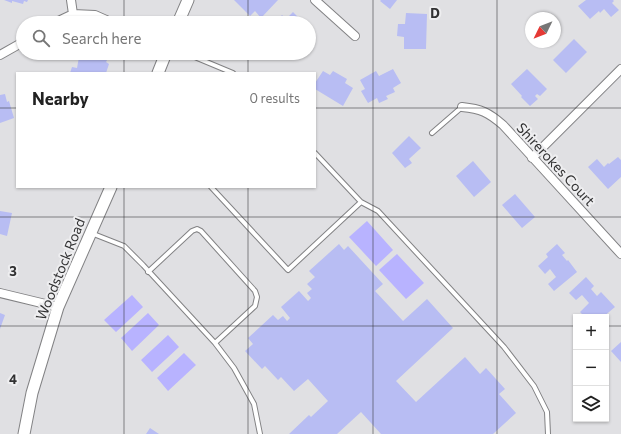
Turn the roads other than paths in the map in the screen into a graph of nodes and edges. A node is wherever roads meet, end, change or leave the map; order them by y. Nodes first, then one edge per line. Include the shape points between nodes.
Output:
1 (71, 0) edge
2 (188, 0) edge
3 (315, 0) edge
4 (73, 14) junction
5 (69, 16) edge
6 (97, 16) edge
7 (181, 16) edge
8 (355, 36) dead end
9 (16, 46) edge
10 (0, 55) edge
11 (163, 60) edge
12 (201, 60) edge
13 (621, 69) edge
14 (158, 72) edge
15 (230, 72) edge
16 (462, 107) joint
17 (432, 133) dead end
18 (316, 154) edge
19 (532, 158) junction
20 (111, 188) edge
21 (212, 188) edge
22 (361, 202) junction
23 (90, 233) junction
24 (621, 254) edge
25 (148, 272) junction
26 (0, 292) edge
27 (58, 307) junction
28 (215, 343) junction
29 (24, 434) edge
30 (260, 434) edge
31 (548, 434) edge

1 - 4 street
2 - 7 street
3 - 8 street
4 - 5 street
4 - 6 street
9 - 10 street
11 - 14 street
12 - 15 lane
13 - 19 street
16 - 17 lane
16 - 19 street, Shirerokes Court via 479,109 494,118
18 - 22 lane
19 - 24 street, Shirerokes Court
20 - 23 street, Woodstock Road
21 - 22 lane via 288,270
22 - 31 lane via 378,211 504,347 534,386 547,412
23 - 25 lane via 124,246
23 - 27 street, Woodstock Road
25 - 28 lane
25 - 28 lane via 192,231 197,229 210,241 255,291 257,297 255,306
26 - 27 street
27 - 29 street, Woodstock Road via 32,393
28 - 30 lane via 234,368 254,404

